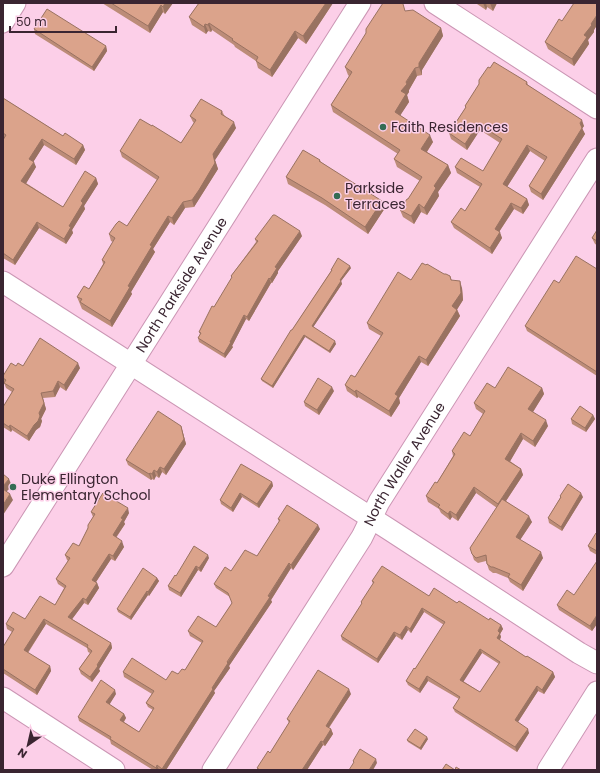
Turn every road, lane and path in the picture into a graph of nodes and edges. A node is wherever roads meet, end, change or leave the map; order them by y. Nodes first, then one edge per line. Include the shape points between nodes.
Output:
1 (15, 3) edge
2 (360, 3) edge
3 (435, 3) edge
4 (3, 22) edge
5 (597, 108) edge
6 (597, 159) edge
7 (3, 282) edge
8 (131, 364) junction
9 (371, 518) junction
10 (3, 566) edge
11 (597, 663) edge
12 (597, 692) edge
13 (3, 698) edge
14 (114, 770) edge
15 (213, 770) edge
16 (548, 770) edge

1 - 4 street
2 - 8 street, North Parkside Avenue
3 - 5 street
6 - 9 street, North Waller Avenue
7 - 8 street
8 - 9 street
8 - 10 street, North Parkside Avenue
9 - 11 street
9 - 15 street, North Waller Avenue via 362,537
12 - 16 street
13 - 14 street

